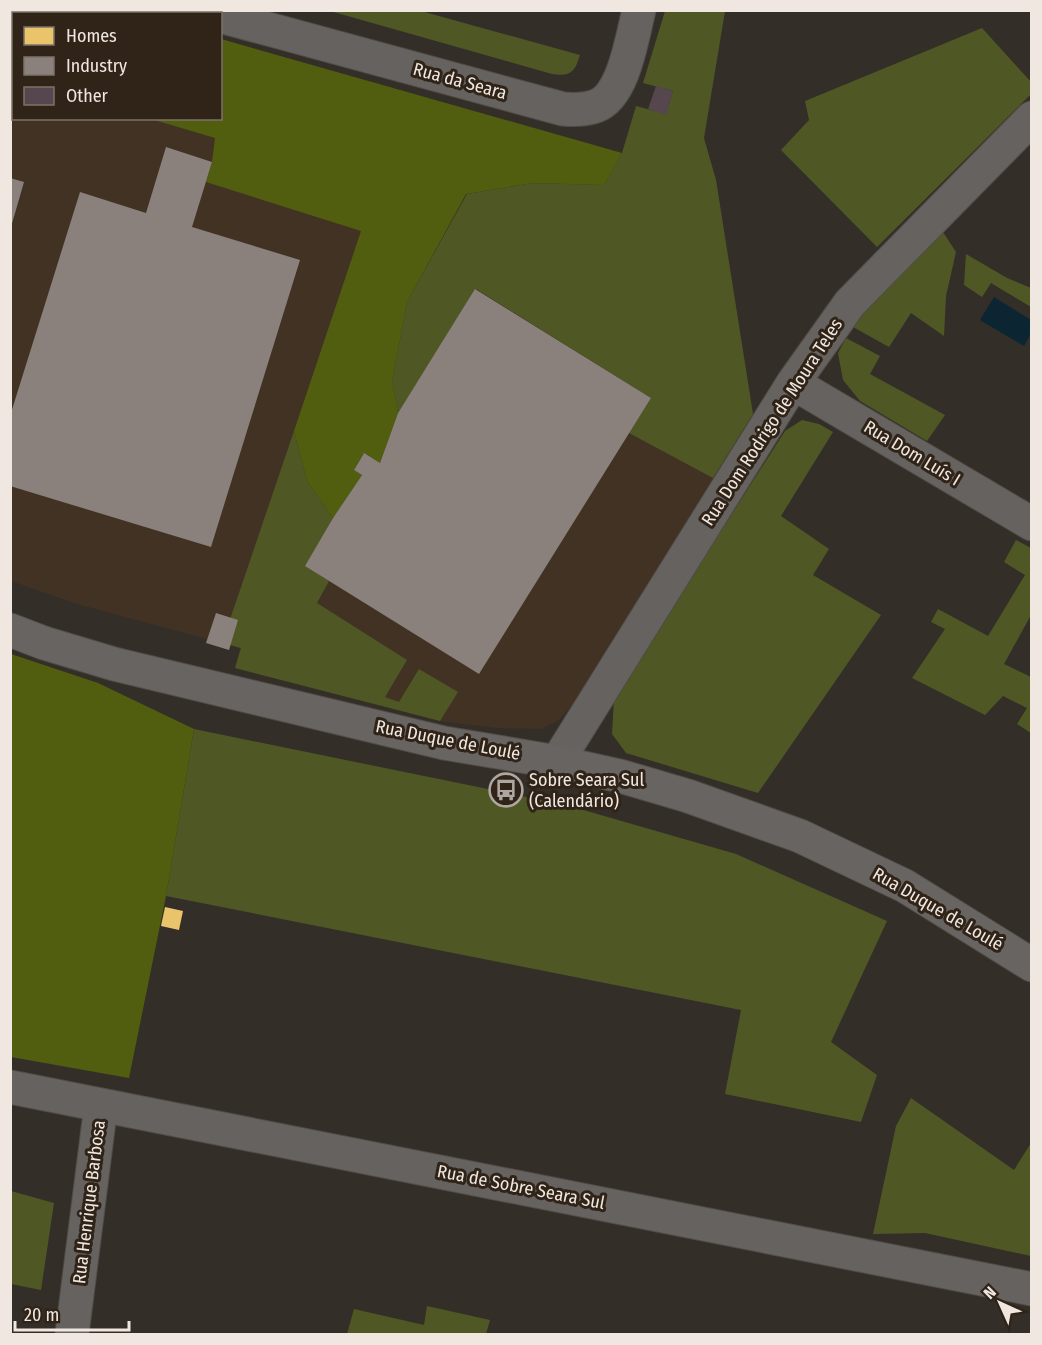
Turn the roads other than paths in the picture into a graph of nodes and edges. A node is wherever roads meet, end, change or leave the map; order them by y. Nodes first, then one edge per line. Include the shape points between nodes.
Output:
1 (639, 10) edge
2 (222, 17) edge
3 (1032, 118) edge
4 (793, 383) junction
5 (1032, 524) edge
6 (10, 630) edge
7 (557, 762) junction
8 (1032, 965) edge
9 (10, 1087) edge
10 (101, 1105) junction
11 (1032, 1289) edge
12 (72, 1335) edge

1 - 2 street, Rua da Seara via 620,81 598,106 580,110 563,109
3 - 4 street, Rua Dom Rodrigo de Moura Teles via 850,303
4 - 5 street, Rua Dom Luís I
4 - 7 street, Rua Dom Rodrigo de Moura Teles
6 - 7 street, Rua Duque de Loulé via 114,664 444,743
7 - 8 street, Rua Duque de Loulé via 688,796 800,836 905,886
9 - 10 street, Rua de Sobre Seara Sul
10 - 11 street, Rua de Sobre Seara Sul
10 - 12 street, Rua Henrique Barbosa

